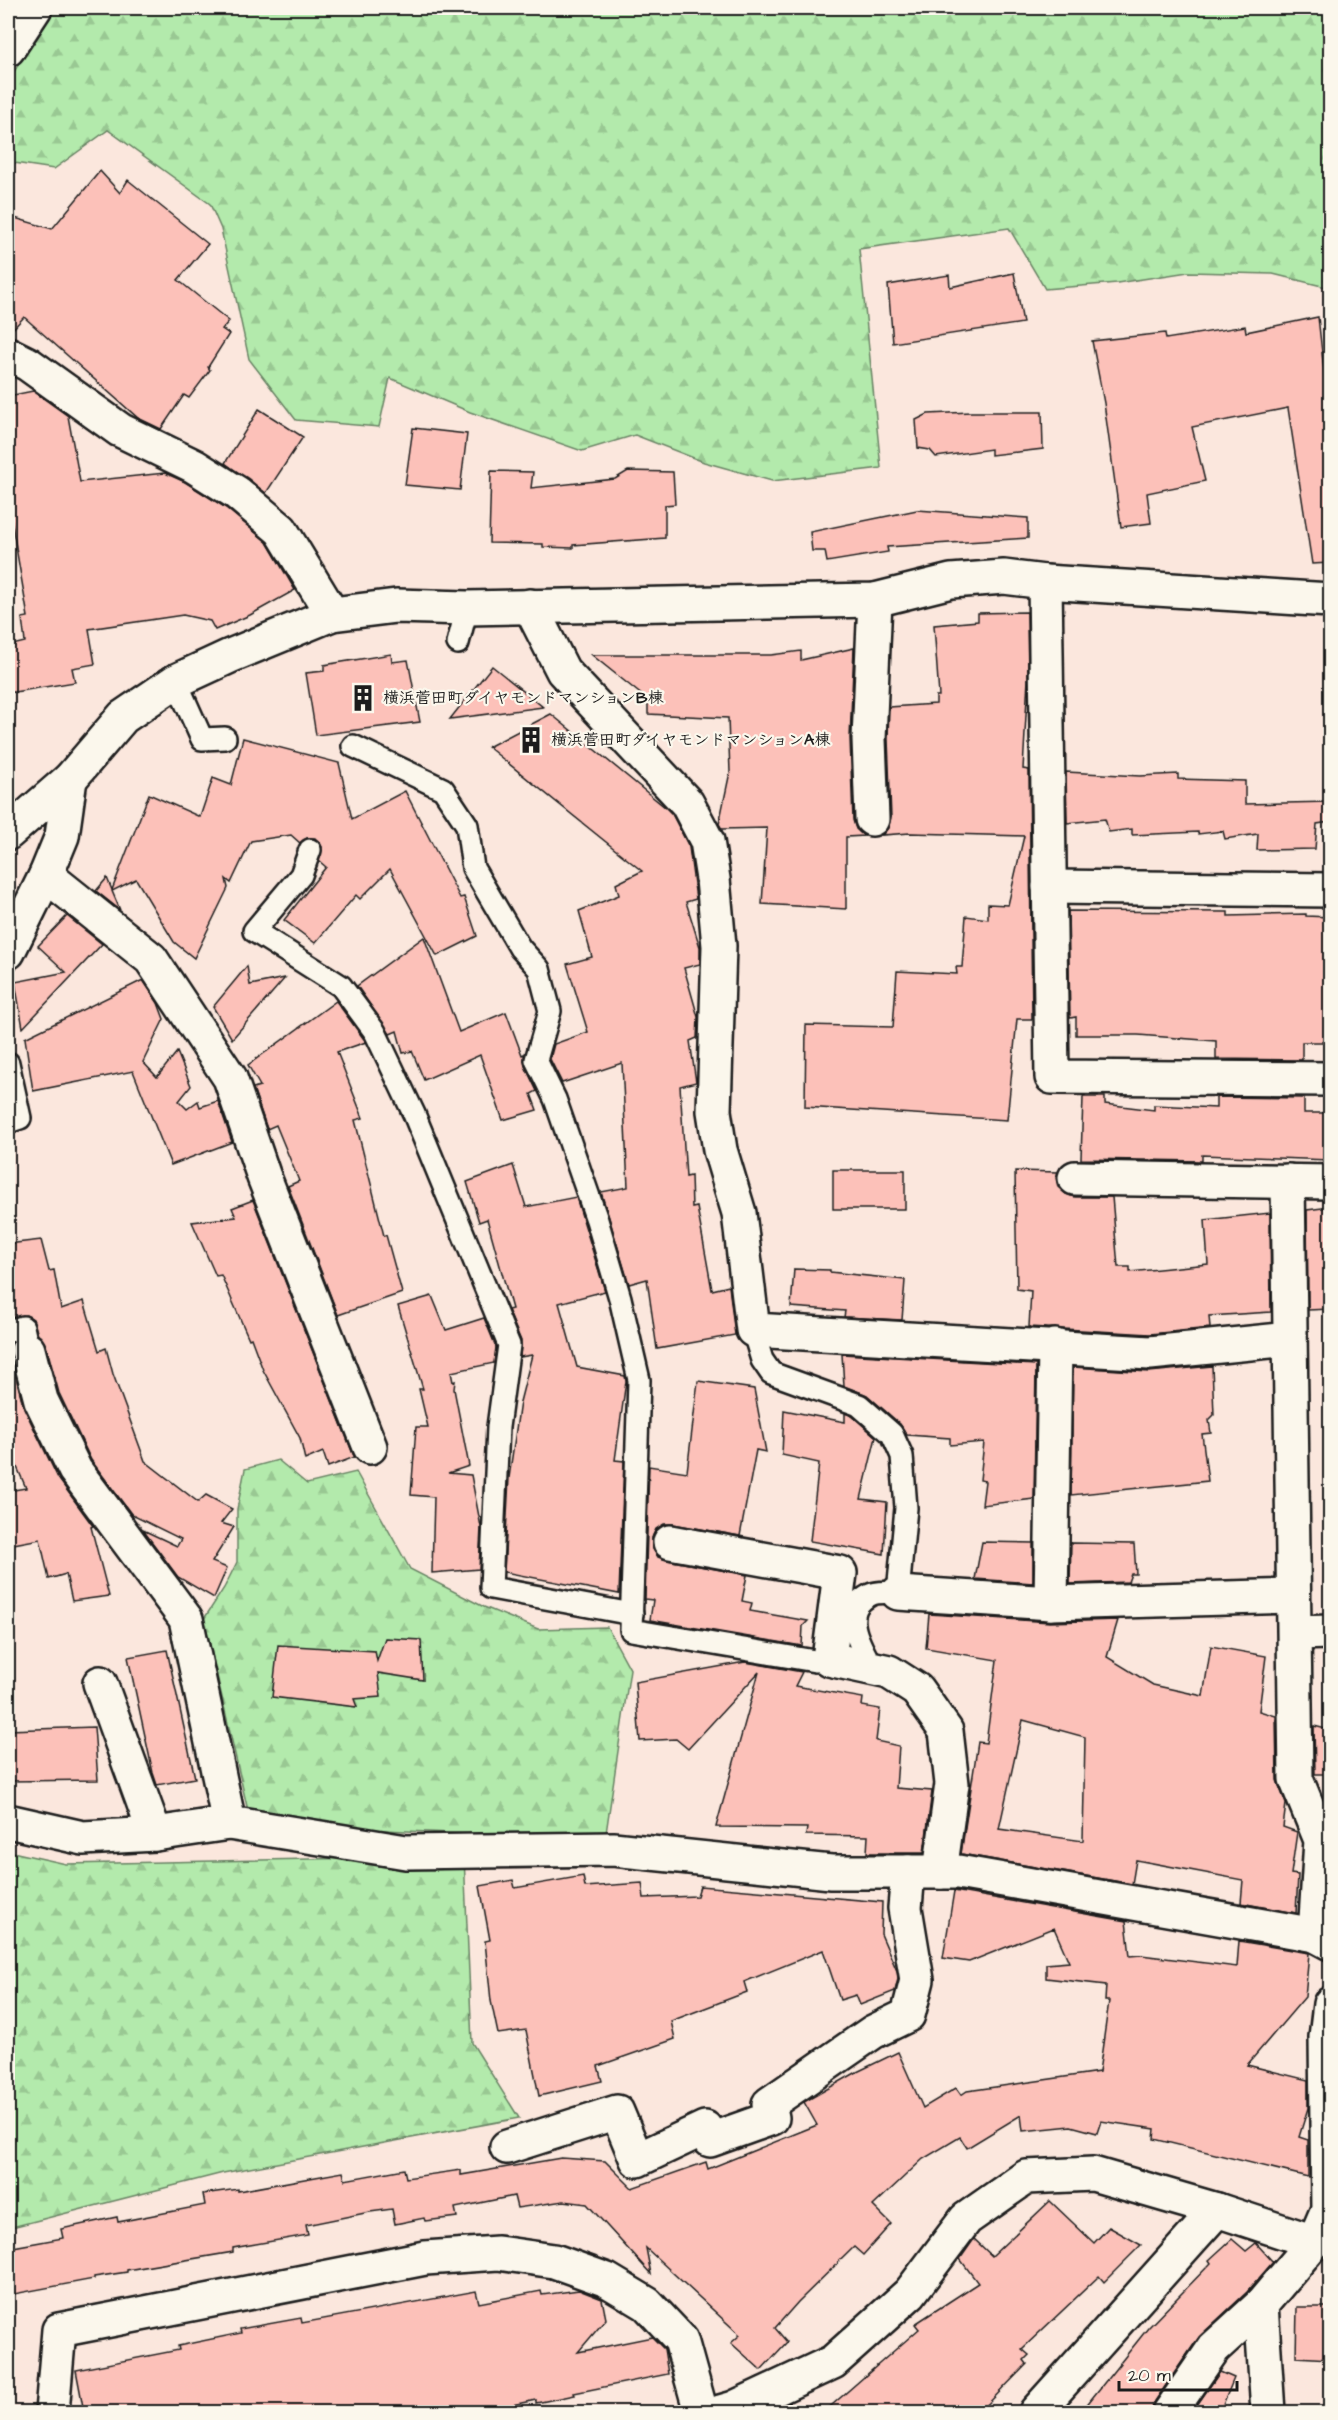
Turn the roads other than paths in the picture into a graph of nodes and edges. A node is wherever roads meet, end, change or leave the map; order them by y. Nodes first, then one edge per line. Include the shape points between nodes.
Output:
1 (35, 8) edge
2 (8, 49) edge
3 (8, 354) edge
4 (1045, 582) junction
5 (875, 600) junction
6 (1330, 600) edge
7 (530, 606) junction
8 (467, 608) junction
9 (332, 614) junction
10 (458, 643) dead end
11 (176, 681) junction
12 (225, 738) dead end
13 (352, 746) dead end
14 (70, 778) junction
15 (872, 819) dead end
16 (8, 833) edge
17 (310, 850) dead end
18 (46, 874) junction
19 (1049, 887) junction
20 (1330, 890) edge
21 (8, 952) edge
22 (8, 1063) edge
23 (1330, 1079) edge
24 (8, 1122) edge
25 (1076, 1178) dead end
26 (1287, 1181) junction
27 (1330, 1182) edge
28 (753, 1330) junction
29 (1290, 1339) junction
30 (18, 1341) edge
31 (1055, 1346) junction
32 (370, 1447) dead end
33 (670, 1542) dead end
34 (898, 1593) junction
35 (1293, 1596) junction
36 (1051, 1603) junction
37 (632, 1614) junction
38 (1330, 1632) edge
39 (1296, 1633) junction
40 (829, 1659) junction
41 (873, 1669) junction
42 (100, 1683) dead end
43 (8, 1821) edge
44 (229, 1823) junction
45 (156, 1834) junction
46 (908, 1872) junction
47 (940, 1872) junction
48 (1323, 1939) edge
49 (1330, 2004) edge
50 (507, 2146) dead end
51 (1217, 2210) junction
52 (1314, 2242) junction
53 (1261, 2305) junction
54 (52, 2412) edge
55 (701, 2412) edge
56 (720, 2412) edge
57 (1036, 2412) edge
58 (1170, 2412) edge
59 (1268, 2412) edge

1 - 2 street
3 - 9 street via 120,430 194,466 237,493 281,530
4 - 5 street via 1004,577 951,581
4 - 6 street
4 - 19 street
5 - 7 street
5 - 15 street via 869,739
7 - 8 street
7 - 28 street via 563,671 687,803 707,841 719,946 712,982 714,1111 720,1150 739,1213
8 - 9 street via 396,606
8 - 10 lane
9 - 11 street
11 - 12 lane via 202,739
11 - 14 street via 123,717
13 - 37 lane via 443,789 467,825 473,868 520,948 539,969 550,1011 536,1060 555,1099 597,1220 639,1380
14 - 16 street
14 - 18 street via 62,836
17 - 37 lane via 301,875 254,931 341,986 375,1032 414,1114 509,1345 498,1427 491,1588
18 - 21 street
18 - 32 street via 151,959 230,1078 264,1177
19 - 20 street
19 - 23 street via 1052,1077
22 - 24 lane via 20,1118
25 - 26 street
26 - 27 street
26 - 29 street
28 - 31 street
28 - 34 lane via 762,1360 771,1373 859,1405 892,1434 902,1456 906,1508
29 - 31 street via 1150,1353
29 - 35 street
30 - 44 street via 75,1470 186,1619
31 - 36 street
33 - 40 street via 840,1573
34 - 36 street
34 - 41 lane via 872,1594 857,1605 854,1629
35 - 36 street
35 - 39 street
37 - 40 lane via 631,1630 815,1661
38 - 39 street
39 - 48 street via 1296,1779 1321,1840
40 - 41 street
41 - 47 street via 890,1672 917,1690 946,1731 952,1784
42 - 45 street
43 - 45 street via 83,1838
44 - 45 street
44 - 46 street via 406,1852 613,1849 831,1872
46 - 47 street
46 - 50 street via 905,1908 917,1980 908,2015 873,2032 769,2104 772,2118 710,2140 705,2128 637,2160 617,2112
47 - 48 street via 958,1872
49 - 52 street via 1326,2037 1328,2209
51 - 52 street
51 - 56 street via 1093,2174 1026,2177 966,2218 910,2293 833,2362
51 - 57 street
52 - 53 street
53 - 58 street via 1214,2348
53 - 59 street
54 - 55 street via 59,2330 425,2258 498,2253 554,2261 607,2280 647,2304 681,2340

